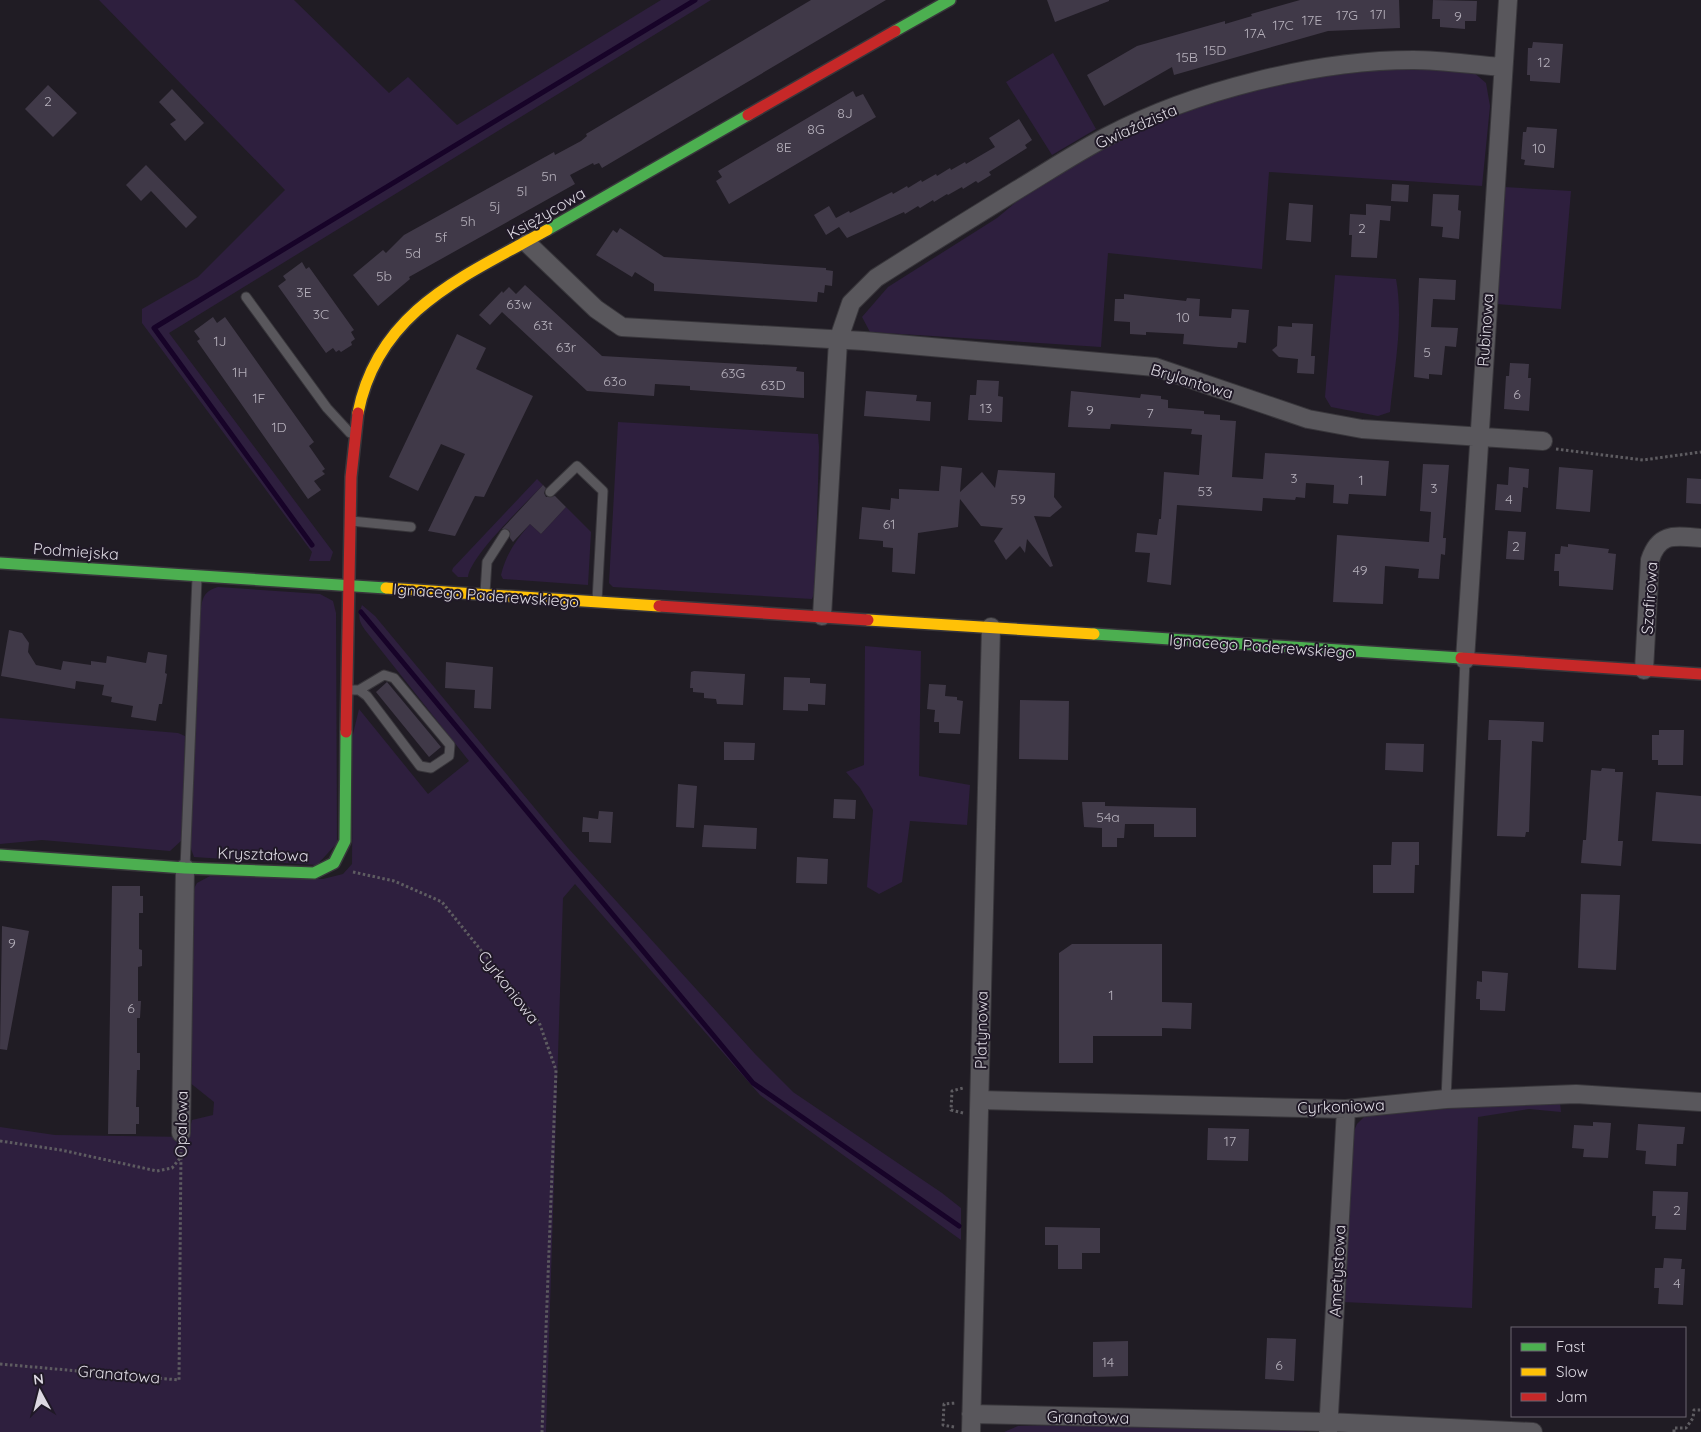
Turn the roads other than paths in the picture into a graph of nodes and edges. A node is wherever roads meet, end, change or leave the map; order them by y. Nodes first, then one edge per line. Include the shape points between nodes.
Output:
1 (950, 0) edge
2 (1508, 0) edge
3 (1503, 67) junction
4 (527, 243) junction
5 (246, 296) dead end
6 (838, 341) junction
7 (1478, 435) junction
8 (354, 437) junction
9 (1543, 441) road end
10 (550, 492) dead end
11 (350, 521) junction
12 (411, 527) dead end
13 (505, 534) dead end
14 (1701, 538) edge
15 (0, 563) edge
16 (151, 572) joint
17 (197, 576) junction
18 (348, 586) junction
19 (485, 594) junction
20 (597, 602) junction
21 (822, 616) junction
22 (992, 627) junction
23 (1465, 660) junction
24 (1644, 670) junction
25 (1701, 674) edge
26 (346, 690) junction
27 (359, 690) junction
28 (0, 855) edge
29 (184, 868) junction
30 (1446, 1099) junction
31 (980, 1100) junction
32 (1701, 1102) edge
33 (1346, 1109) junction
34 (181, 1133) road end
35 (971, 1414) junction
36 (1328, 1427) edge
37 (971, 1432) edge
38 (1534, 1432) edge

1 - 4 street, Księżycowa
2 - 3 street, Rubinowa
3 - 6 street, Gwiaździsta via 1414,60 1312,68 1251,82 1152,116 1100,140 876,278 851,303
3 - 7 street, Rubinowa
4 - 6 street via 596,308 622,327
4 - 8 street, Księżycowa via 422,302 404,320 374,365 364,389
5 - 8 lane via 327,408
6 - 7 street, Brylantowa via 1155,367 1308,419 1362,429
6 - 21 street
7 - 9 street, Brylantowa
7 - 23 street, Rubinowa
8 - 11 street, Księżycowa
10 - 20 lane via 577,466 603,491
11 - 12 lane
11 - 18 street, Księżycowa
13 - 19 lane via 486,562
14 - 24 street, Szafirowa via 1674,536 1662,539 1654,548 1650,560
15 - 16 street, Podmiejska
16 - 17 street, Ignacego Paderewskiego
17 - 18 street, Ignacego Paderewskiego
17 - 29 lane
18 - 19 street, Ignacego Paderewskiego
18 - 26 street
19 - 20 street, Ignacego Paderewskiego
20 - 21 street, Ignacego Paderewskiego
21 - 22 street, Ignacego Paderewskiego
22 - 23 street, Ignacego Paderewskiego
22 - 31 street, Platynowa
23 - 24 street, Ignacego Paderewskiego
23 - 30 lane
24 - 25 street, Ignacego Paderewskiego
26 - 27 lane
26 - 29 street, Kryształowa via 345,841 334,863 314,873
27 - 27 lane via 420,766 431,768 448,756 450,745 394,678 384,675
28 - 29 street, Kryształowa
29 - 34 street, Opalowa
30 - 32 street, Cyrkoniowa via 1576,1094
30 - 33 street, Cyrkoniowa
31 - 33 street, Cyrkoniowa
31 - 35 street, Platynowa
33 - 36 street, Ametystowa
35 - 36 street, Granatowa
35 - 37 street, Platynowa
36 - 38 street, Granatowa

